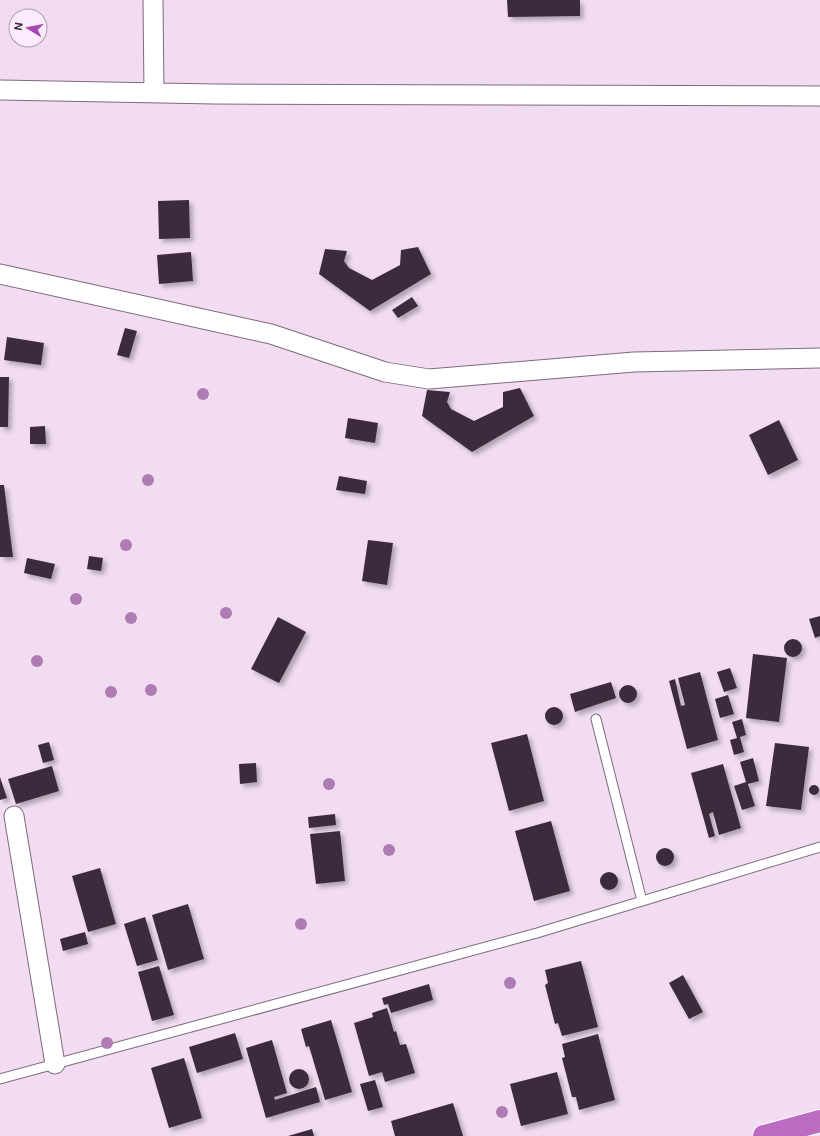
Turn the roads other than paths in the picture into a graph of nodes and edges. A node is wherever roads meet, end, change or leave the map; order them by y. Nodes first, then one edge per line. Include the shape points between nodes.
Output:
1 (153, 0) edge
2 (0, 90) edge
3 (154, 93) junction
4 (820, 96) edge
5 (0, 274) edge
6 (820, 358) edge
7 (596, 719) dead end
8 (14, 816) dead end
9 (820, 847) edge
10 (642, 901) junction
11 (55, 1064) junction
12 (0, 1079) edge
13 (820, 1121) edge
14 (764, 1136) edge

1 - 3 street
2 - 3 street
3 - 4 street
5 - 6 street via 271,334 385,372 429,379 634,362
7 - 10 lane
8 - 11 street
9 - 10 lane
10 - 11 lane via 537,933
11 - 12 lane
13 - 14 highway

